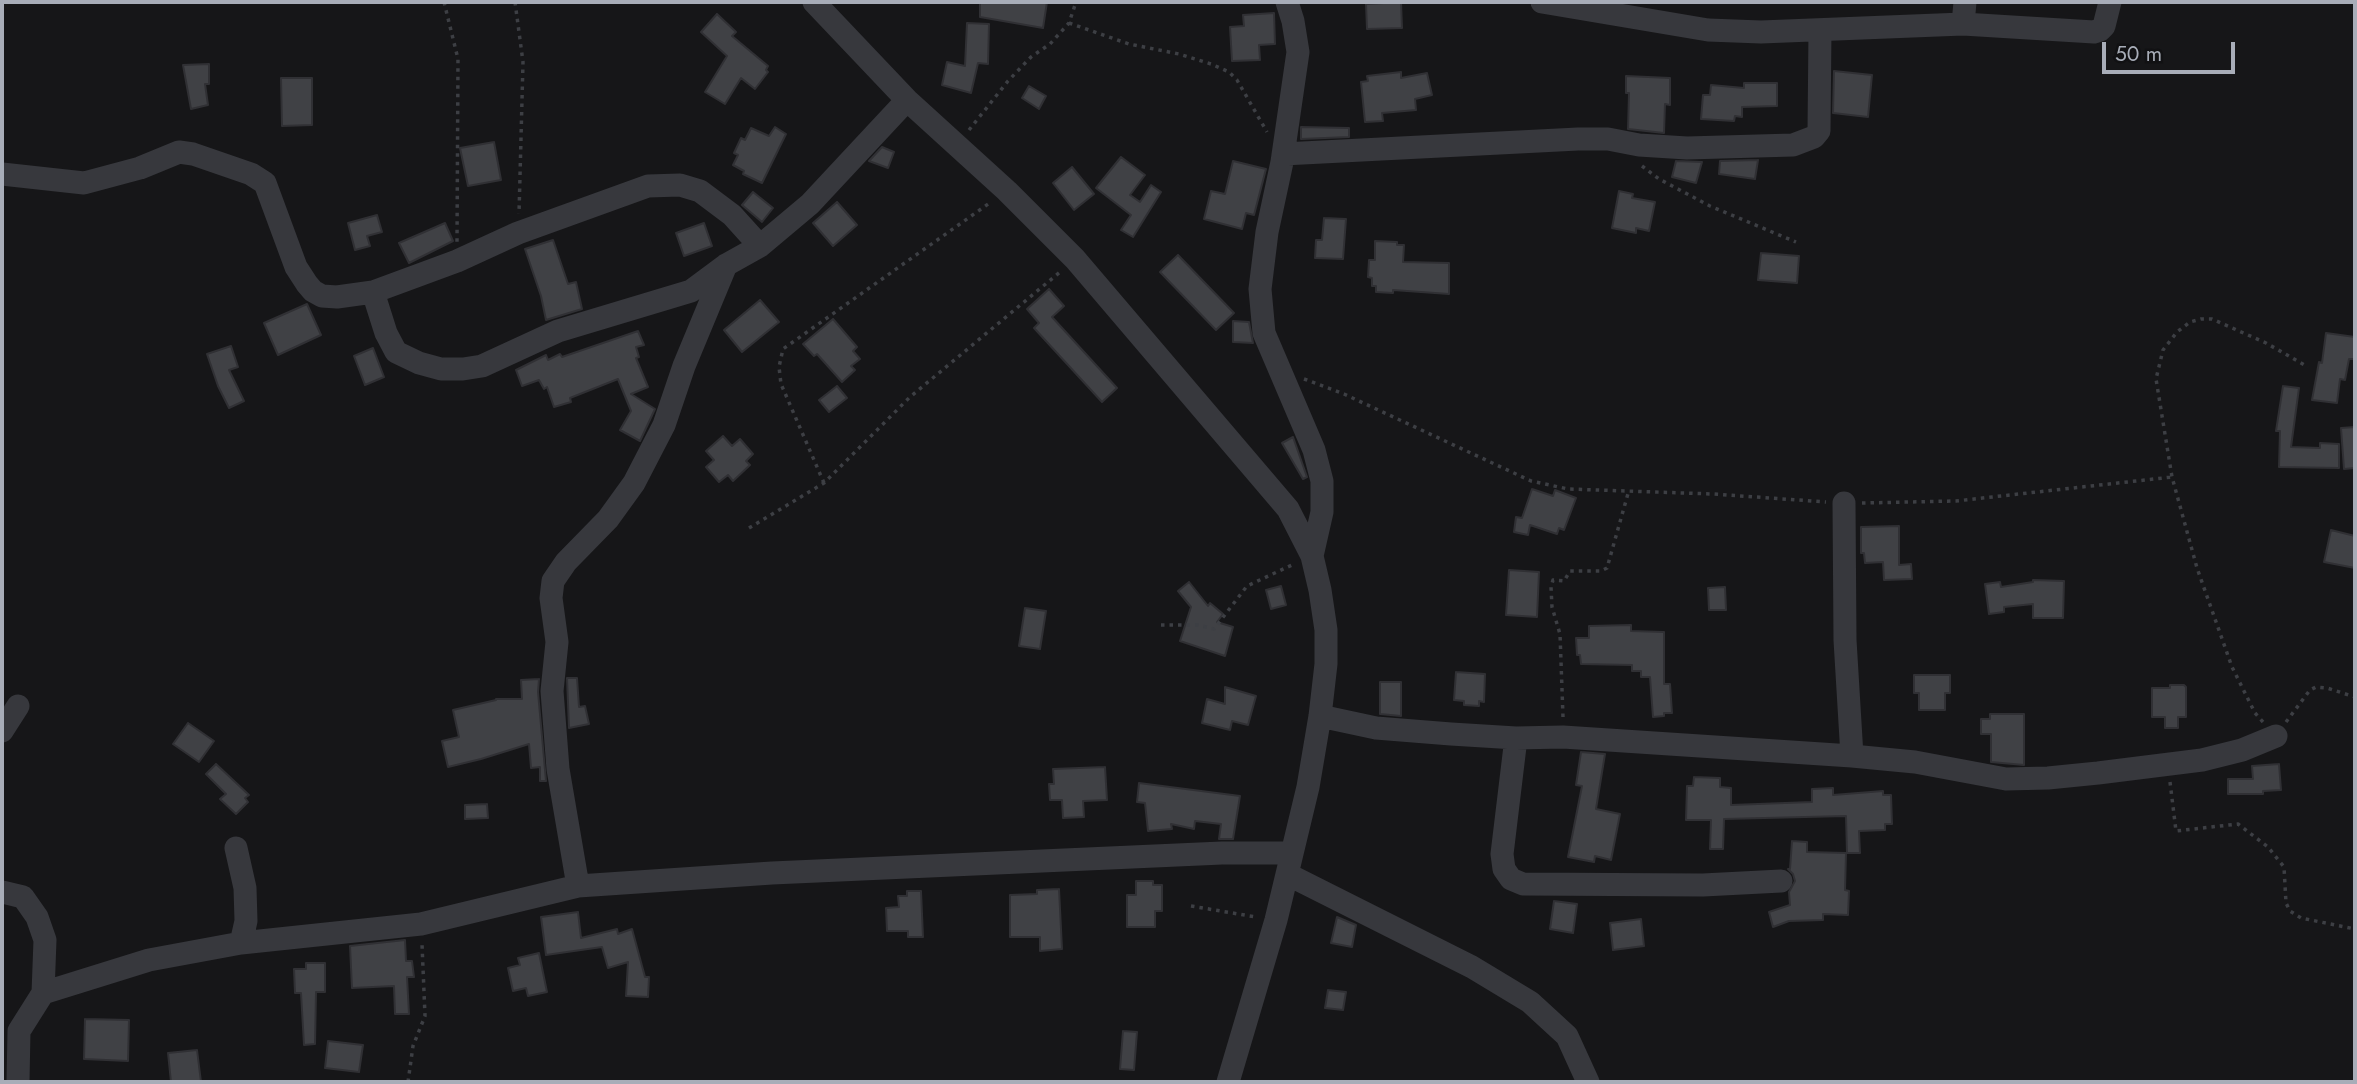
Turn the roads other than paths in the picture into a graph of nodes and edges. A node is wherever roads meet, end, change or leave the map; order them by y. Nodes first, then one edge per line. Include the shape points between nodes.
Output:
1 (814, 2) edge
2 (1287, 2) edge
3 (1542, 2) edge
4 (2110, 2) edge
5 (1964, 13) edge
6 (1820, 30) junction
7 (907, 100) junction
8 (1283, 158) junction
9 (2, 174) edge
10 (760, 246) junction
11 (726, 265) junction
12 (373, 292) junction
13 (1844, 503) road end
14 (1312, 556) junction
15 (18, 706) dead end
16 (1320, 716) junction
17 (2, 731) edge
18 (2276, 736) road end
19 (1516, 738) junction
20 (1852, 756) junction
21 (236, 848) dead end
22 (1289, 864) junction
23 (1781, 881) dead end
24 (578, 887) junction
25 (2, 892) edge
26 (241, 943) junction
27 (43, 993) junction
28 (18, 1082) edge
29 (1227, 1082) edge
30 (1588, 1082) edge

1 - 7 street
2 - 8 street via 1298,51
3 - 6 street via 1708,30
4 - 5 street via 2104,26 2094,32
5 - 6 street
6 - 8 street via 1819,131 1793,145 1687,148 1578,139
7 - 10 street via 810,204
7 - 14 street via 1075,259 1288,509
8 - 14 street via 1260,289 1264,333 1314,450 1322,481 1322,512
9 - 12 street via 84,183 130,172 179,152 193,154 265,183 296,267 313,291 337,298
10 - 11 street
10 - 12 street via 732,215 700,191 680,185 648,187
11 - 12 street via 691,291 558,331 482,366 463,369 442,369 396,352
11 - 24 street via 664,425 634,483 553,581 556,743
13 - 20 street via 1844,640
14 - 16 street via 1326,630
15 - 17 street
16 - 19 street via 1376,728
16 - 22 street
18 - 20 street via 2202,760 2048,778 2006,779
19 - 20 street via 1563,737
19 - 23 street via 1502,854 1511,879 1523,884
21 - 26 street via 245,899
22 - 24 street via 1222,853 772,873
22 - 29 street
22 - 30 street via 1531,1002 1567,1036
24 - 26 street via 421,924
25 - 27 street via 23,897 37,917 45,940
26 - 27 street via 149,960
27 - 28 street via 19,1031

